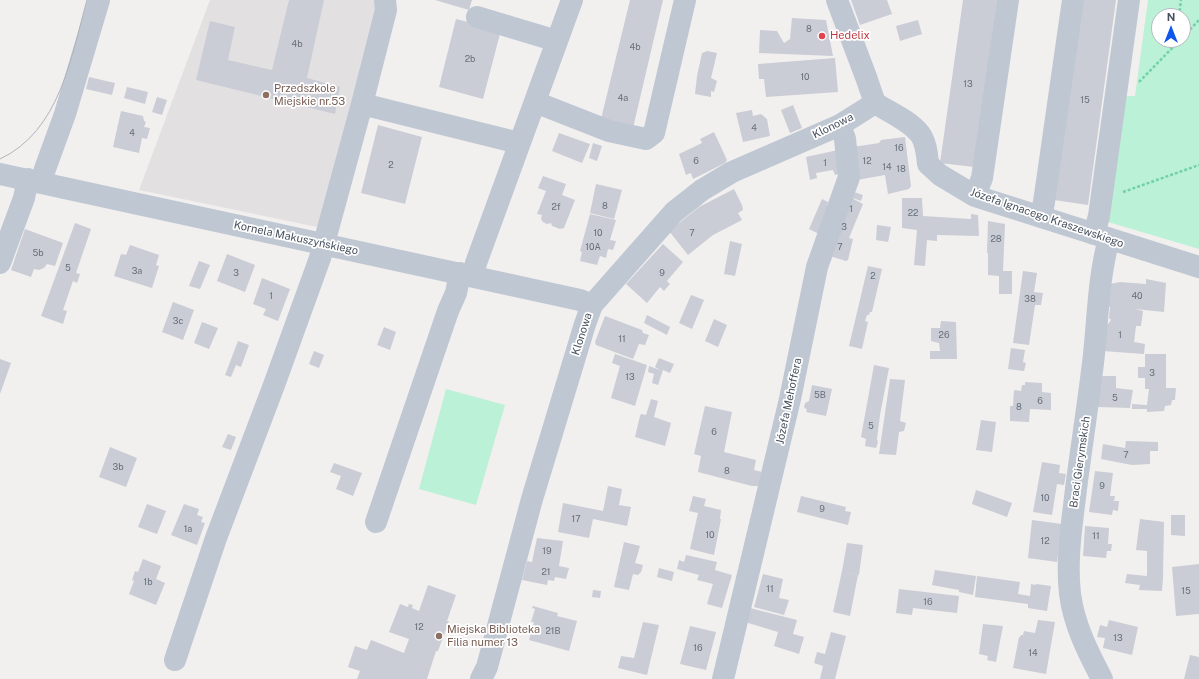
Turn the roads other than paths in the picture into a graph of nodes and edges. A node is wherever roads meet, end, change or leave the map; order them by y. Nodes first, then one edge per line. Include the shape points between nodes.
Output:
1 (100, 0) edge
2 (384, 0) edge
3 (572, 0) edge
4 (686, 0) edge
5 (837, 0) edge
6 (1008, 0) edge
7 (1073, 0) edge
8 (1129, 0) edge
9 (477, 17) dead end
10 (558, 41) junction
11 (535, 102) junction
12 (875, 103) junction
13 (362, 104) junction
14 (840, 126) junction
15 (519, 143) junction
16 (0, 174) edge
17 (35, 181) junction
18 (975, 196) junction
19 (1041, 217) junction
20 (1102, 237) junction
21 (324, 244) junction
22 (0, 263) edge
23 (1199, 267) edge
24 (466, 274) junction
25 (592, 305) junction
26 (376, 522) dead end
27 (175, 660) dead end
28 (481, 679) edge
29 (723, 679) edge
30 (1102, 679) edge

1 - 17 street via 65,114 45,169
2 - 13 street via 386,10
3 - 10 street
4 - 11 street via 654,133 646,139 609,132
5 - 12 street
6 - 18 street via 982,178
7 - 19 street
8 - 20 street, Braci Gierymskich via 1099,216
9 - 10 street
10 - 11 street
11 - 15 street
12 - 14 street, Klonowa
12 - 18 street, Józefa Ignacego Kraszewskiego via 908,123 920,134 926,148 928,164 940,175
13 - 15 street
13 - 21 street
14 - 25 street, Klonowa via 732,172 702,190 674,212
14 - 29 street, Józefa Mehoffera via 845,139 849,178 817,266 790,399
15 - 24 street via 476,263
16 - 17 street, Kornela Makuszyńskiego
17 - 21 street, Kornela Makuszyńskiego
17 - 22 street via 24,198
18 - 19 street, Józefa Ignacego Kraszewskiego
19 - 20 street, Józefa Ignacego Kraszewskiego
20 - 23 street, Józefa Ignacego Kraszewskiego
20 - 30 street, Braci Gierymskich via 1104,259 1068,562 1073,612
21 - 24 street, Kornela Makuszyńskiego
21 - 27 street via 277,378 216,538
24 - 25 street, Kornela Makuszyńskiego
24 - 26 street via 448,311
25 - 28 street, Klonowa via 534,491 487,667

